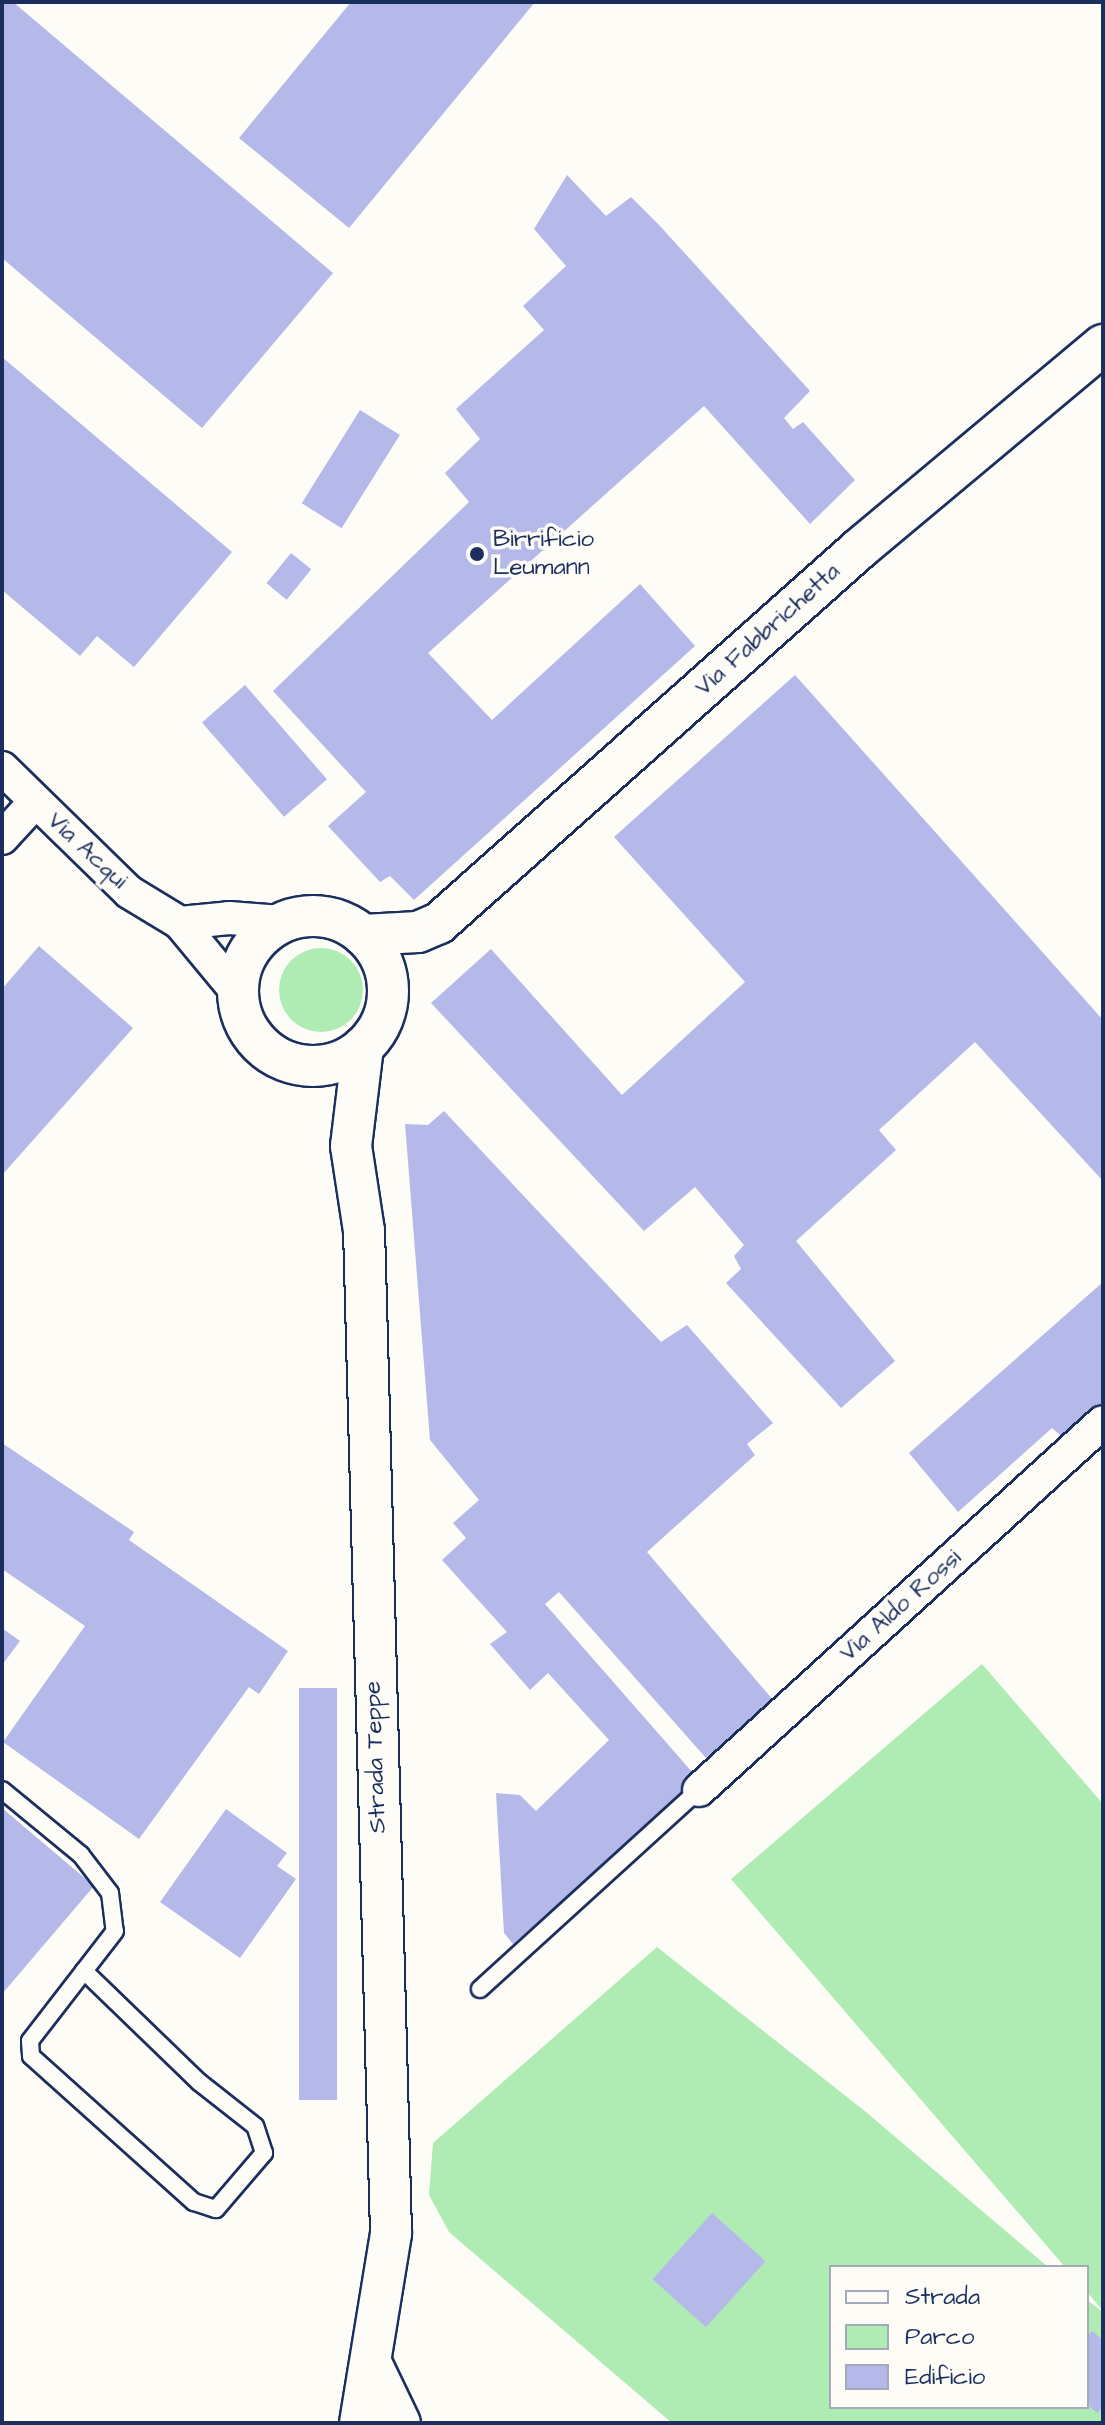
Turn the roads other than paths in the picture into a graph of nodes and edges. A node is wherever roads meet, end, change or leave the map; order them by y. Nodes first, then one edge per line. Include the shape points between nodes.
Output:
1 (1103, 345) edge
2 (2, 768) edge
3 (35, 802) junction
4 (2, 838) edge
5 (281, 922) junction
6 (180, 923) junction
7 (439, 923) junction
8 (363, 935) junction
9 (238, 993) junction
10 (389, 995) junction
11 (363, 1047) junction
12 (308, 1067) junction
13 (351, 1146) junction
14 (1103, 1422) edge
15 (2, 1790) edge
16 (699, 1790) joint
17 (84, 1971) junction
18 (480, 1989) dead end
19 (373, 2367) junction
20 (360, 2423) edge
21 (400, 2423) edge

1 - 7 street, Via Fabbrichetta via 859,549
2 - 3 street, Via Acqui
3 - 4 street
3 - 6 street, Via Acqui via 129,892
5 - 6 street via 229,918
5 - 8 street via 307,915 333,918
5 - 9 street, Via Acqui via 259,937 244,958
6 - 9 street, Via Acqui
7 - 8 street, Via Fabbrichetta via 408,933
7 - 10 street, Via Fabbrichetta via 418,964
8 - 10 street via 386,971
9 - 12 street, Via Acqui via 248,1030 263,1048
10 - 11 street via 384,1018
11 - 12 street via 333,1065
11 - 13 street, Strada Teppe
12 - 13 street, Strada Teppe
13 - 19 street, Strada Teppe via 364,1231 390,2158 391,2233
14 - 16 street, Via Aldo Rossi
15 - 17 lane via 81,1855 110,1893 115,1931
16 - 18 lane
17 - 17 lane via 30,2041 31,2056 194,2202 216,2209 264,2153 255,2126 199,2082
19 - 20 street, Strada Teppe
19 - 21 street

